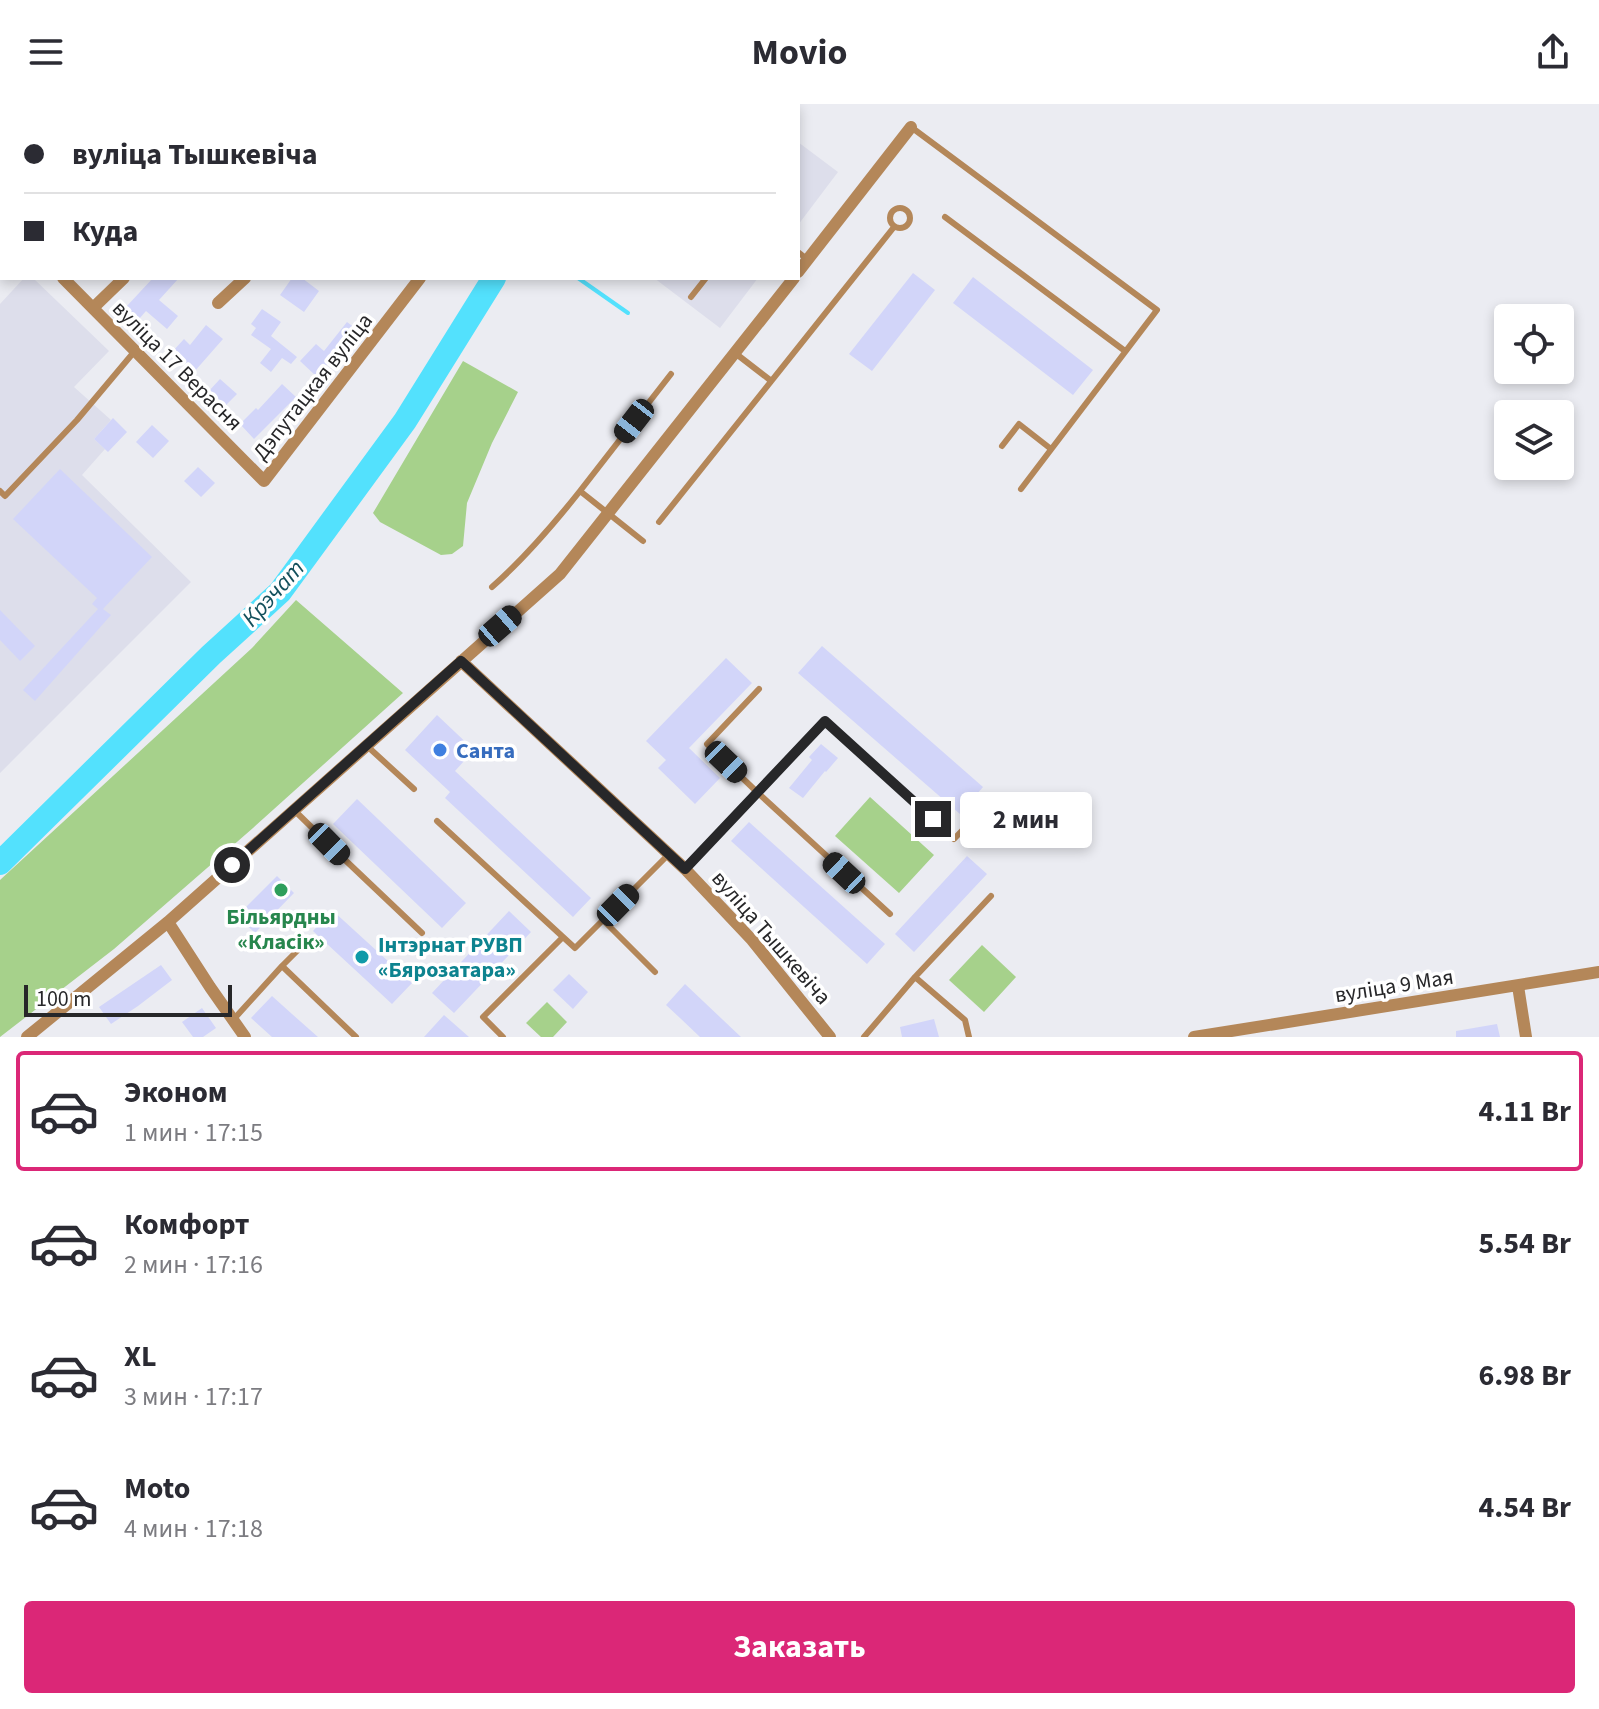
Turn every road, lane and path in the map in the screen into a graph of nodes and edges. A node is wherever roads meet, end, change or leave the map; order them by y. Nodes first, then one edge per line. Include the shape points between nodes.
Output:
1 (911, 127) joint
2 (945, 217) dead end
3 (894, 227) dead end
4 (803, 256) edge
5 (65, 280) edge
6 (122, 280) edge
7 (243, 280) edge
8 (418, 280) edge
9 (704, 280) edge
10 (792, 280) edge
11 (691, 297) dead end
12 (218, 303) dead end
13 (93, 308) junction
14 (135, 350) junction
15 (1125, 351) junction
16 (735, 353) junction
17 (671, 374) dead end
18 (770, 380) junction
19 (1002, 446) dead end
20 (1051, 449) junction
21 (264, 481) joint
22 (1021, 489) dead end
23 (0, 491) edge
24 (580, 491) junction
25 (608, 513) junction
26 (659, 522) dead end
27 (643, 541) dead end
28 (492, 587) dead end
29 (461, 661) junction
30 (759, 689) dead end
31 (367, 746) junction
32 (414, 789) dead end
33 (757, 792) junction
34 (294, 810) junction
35 (977, 815) dead end
36 (437, 821) dead end
37 (669, 854) junction
38 (685, 869) junction
39 (991, 896) dead end
40 (890, 914) dead end
41 (603, 920) junction
42 (168, 922) junction
43 (422, 933) dead end
44 (563, 937) junction
45 (307, 941) dead end
46 (282, 966) junction
47 (655, 972) dead end
48 (1599, 972) edge
49 (915, 977) junction
50 (1518, 986) junction
51 (233, 1020) junction
52 (34, 1035) edge
53 (245, 1037) edge
54 (356, 1037) edge
55 (503, 1037) edge
56 (830, 1037) edge
57 (864, 1037) edge
58 (969, 1037) edge
59 (1194, 1037) edge
60 (1526, 1037) edge

1 - 4 street
1 - 15 lane via 1157,310
2 - 15 lane
3 - 18 lane
5 - 13 street, вуліца 17 Верасня
6 - 13 street
7 - 12 street
8 - 21 street, Дэпутацкая вуліца
9 - 11 lane
10 - 16 street
13 - 14 street, вуліца 17 Верасня
14 - 21 street, вуліца 17 Верасня
14 - 23 lane via 5,496
15 - 20 lane
16 - 18 lane
16 - 25 street
17 - 24 lane
18 - 26 lane
19 - 20 lane via 1019,424
20 - 22 lane
24 - 25 lane
24 - 28 lane
25 - 27 lane
25 - 29 street via 560,574
29 - 31 street
29 - 37 street, вуліца Тышкевіча
30 - 33 lane via 707,744
31 - 32 lane
31 - 34 street
33 - 35 lane via 825,721 954,839
33 - 38 lane
33 - 40 lane
34 - 42 street
34 - 43 lane
36 - 44 lane
37 - 38 street, вуліца Тышкевіча
37 - 41 lane
38 - 56 street, вуліца Тышкевіча via 752,940
39 - 49 lane
41 - 44 lane via 575,948
41 - 47 lane
42 - 51 street
42 - 52 street
44 - 55 lane via 483,1017
45 - 46 lane
46 - 51 lane
46 - 54 lane
48 - 50 street, вуліца 9 Мая
49 - 57 lane
49 - 58 lane via 965,1020
50 - 59 street, вуліца 9 Мая
50 - 60 street
51 - 53 street

